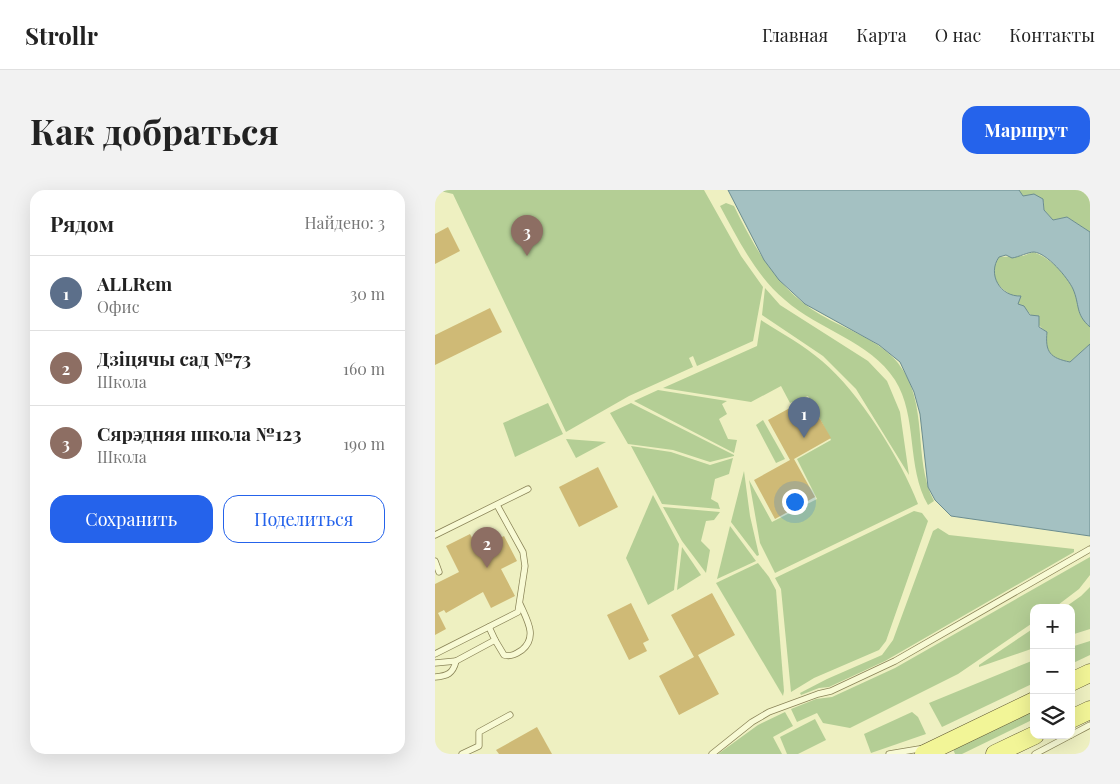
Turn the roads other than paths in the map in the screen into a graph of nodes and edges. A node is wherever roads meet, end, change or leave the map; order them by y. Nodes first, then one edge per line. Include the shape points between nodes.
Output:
1 (528, 489) dead end
2 (497, 505) junction
3 (435, 535) edge
4 (1090, 549) edge
5 (435, 560) edge
6 (439, 572) dead end
7 (521, 604) junction
8 (489, 627) junction
9 (495, 640) junction
10 (435, 654) edge
11 (456, 661) junction
12 (435, 664) edge
13 (1090, 673) edge
14 (435, 677) edge
15 (1075, 680) edge
16 (1030, 703) edge
17 (1090, 710) edge
18 (510, 716) dead end
19 (1075, 716) edge
20 (1090, 726) edge
21 (1075, 733) edge
22 (1030, 737) edge
23 (1063, 739) edge
24 (479, 746) junction
25 (931, 751) edge
26 (462, 754) edge
27 (482, 754) edge
28 (712, 754) edge
29 (889, 754) edge
30 (995, 754) edge
31 (1035, 754) edge

1 - 2 lane
2 - 3 lane
2 - 7 lane via 523,552 525,566
4 - 28 lane via 895,661 831,691 810,696 760,717
5 - 6 lane
7 - 8 lane via 518,612
7 - 9 lane via 531,628 527,645 509,656 504,655
8 - 9 lane
8 - 10 lane
9 - 11 lane
11 - 12 lane
11 - 14 lane via 454,670 447,676
13 - 15 main road
16 - 25 main road
17 - 19 main road
18 - 24 lane via 479,732
20 - 21 lane
22 - 30 main road
23 - 31 lane
24 - 26 lane
24 - 27 lane
25 - 29 lane via 917,748

